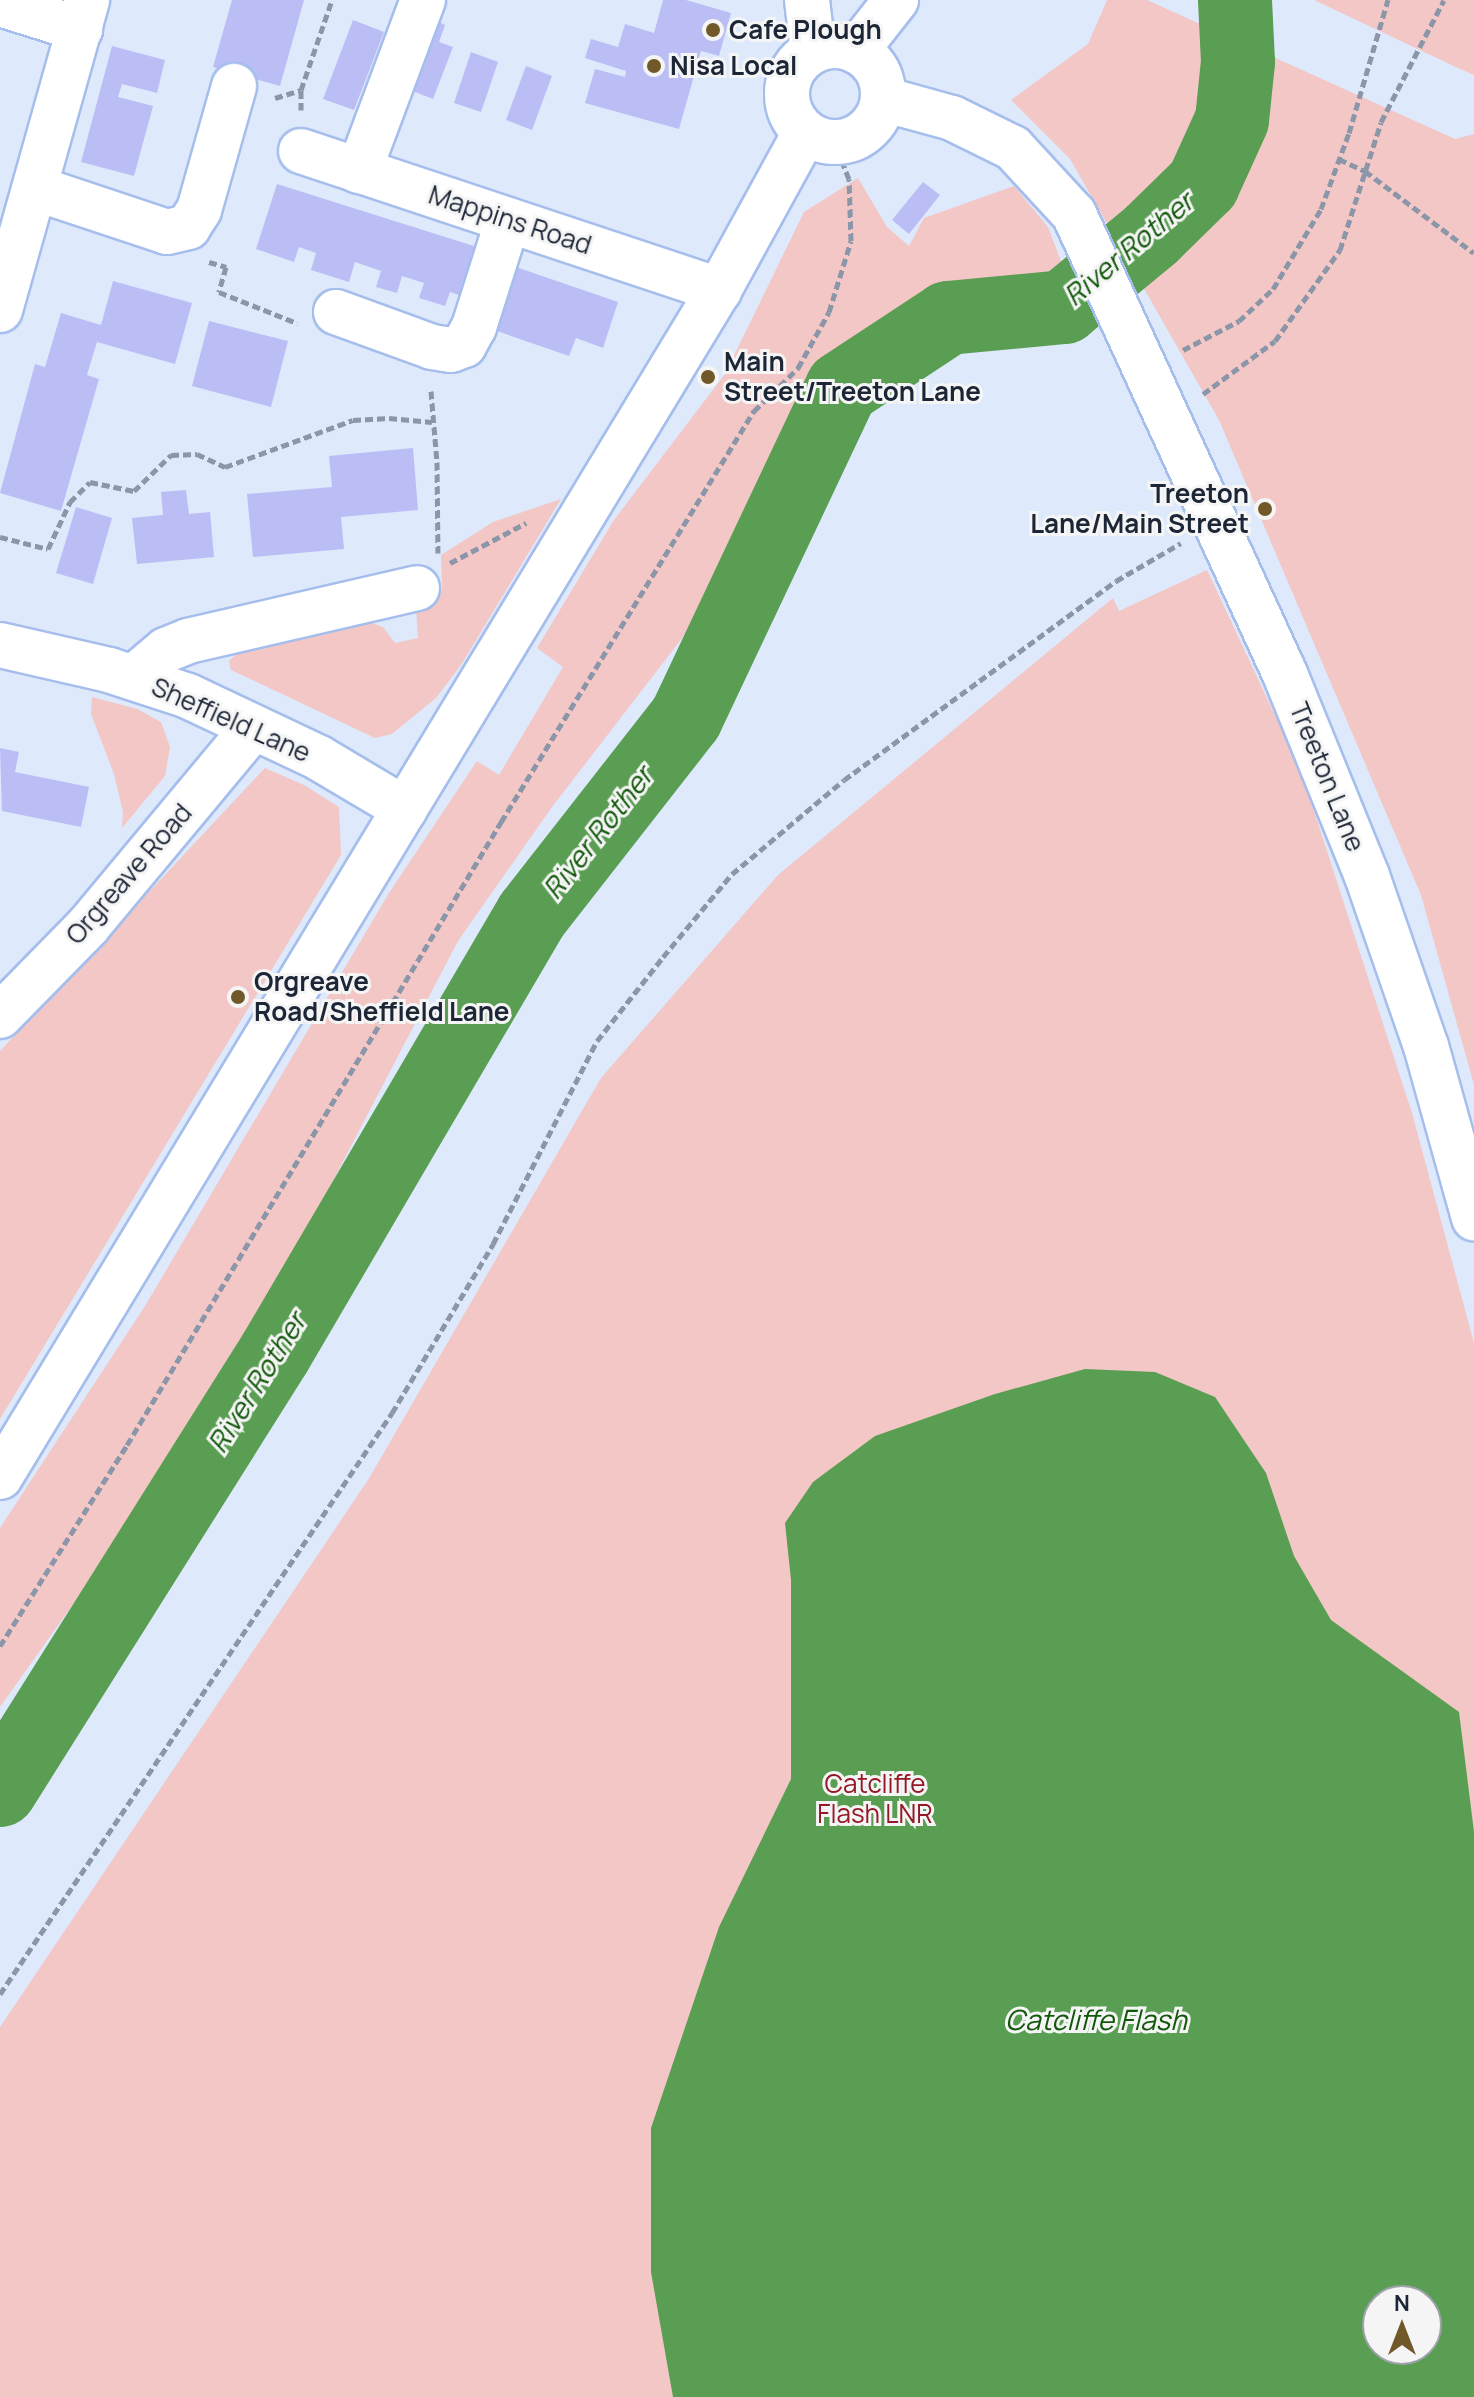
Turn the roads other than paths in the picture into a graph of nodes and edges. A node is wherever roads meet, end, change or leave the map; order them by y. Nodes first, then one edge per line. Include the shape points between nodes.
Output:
1 (423, 0) edge
2 (807, 0) edge
3 (896, 0) edge
4 (0, 4) edge
5 (83, 14) edge
6 (813, 51) junction
7 (856, 51) junction
8 (234, 86) dead end
9 (883, 99) junction
10 (820, 138) junction
11 (301, 151) dead end
12 (359, 171) junction
13 (35, 188) junction
14 (508, 220) junction
15 (719, 290) junction
16 (0, 310) edge
17 (320, 319) road end
18 (428, 580) road end
19 (0, 645) edge
20 (134, 677) junction
21 (253, 728) junction
22 (405, 809) junction
23 (0, 1016) edge
24 (1474, 1218) edge
25 (0, 1477) edge

1 - 12 main road
2 - 6 main road
3 - 7 main road
4 - 5 main road
5 - 13 main road
6 - 7 main road
6 - 10 main road via 791,74 786,90 788,106
7 - 9 main road via 877,71
8 - 13 main road via 199,210 188,227 167,232
9 - 10 main road via 872,125 849,140
9 - 24 main road, Treeton Lane via 952,118 1013,148 1074,214 1285,674 1367,876 1426,1046
10 - 15 main road
11 - 12 main road, Mappins Road
12 - 14 main road, Mappins Road
13 - 16 main road
14 - 15 main road, Mappins Road
14 - 17 main road via 464,345 451,350 432,347
15 - 22 main road
18 - 20 main road via 188,641 166,650
19 - 20 main road, Sheffield Lane
20 - 21 main road, Sheffield Lane
21 - 22 main road, Sheffield Lane via 319,758
21 - 23 main road, Orgreave Road via 88,926
22 - 25 main road

